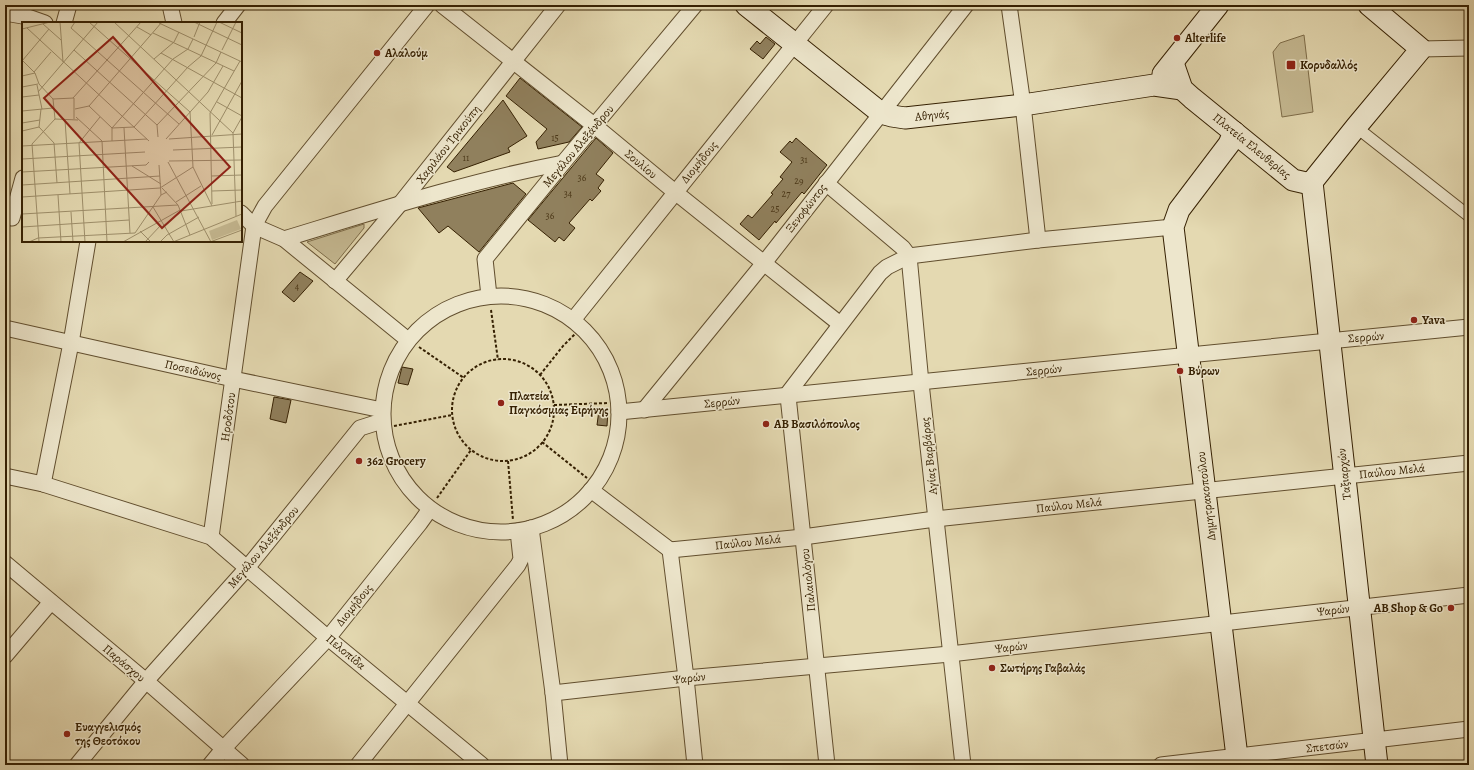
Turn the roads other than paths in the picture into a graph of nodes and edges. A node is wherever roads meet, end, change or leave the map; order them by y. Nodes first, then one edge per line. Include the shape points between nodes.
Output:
1 (69, 5) edge
2 (170, 5) edge
3 (238, 5) edge
4 (427, 5) edge
5 (442, 5) edge
6 (558, 5) edge
7 (695, 5) edge
8 (746, 5) edge
9 (826, 5) edge
10 (966, 5) edge
11 (1009, 5) edge
12 (1217, 5) edge
13 (1369, 5) edge
14 (27, 11) edge
15 (5, 13) edge
16 (44, 22) edge
17 (64, 22) edge
18 (174, 22) edge
19 (225, 22) edge
20 (795, 44) junction
21 (1469, 48) edge
22 (1421, 49) junction
23 (513, 62) junction
24 (1173, 63) junction
25 (1154, 85) junction
26 (1182, 89) junction
27 (1023, 105) junction
28 (881, 113) junction
29 (595, 126) junction
30 (1356, 127) junction
31 (1234, 132) junction
32 (564, 163) junction
33 (22, 182) edge
34 (1312, 182) junction
35 (826, 183) junction
36 (675, 192) junction
37 (400, 204) junction
38 (242, 215) edge
39 (1469, 216) edge
40 (13, 218) edge
41 (247, 227) edge
42 (1173, 227) junction
43 (284, 239) junction
44 (1038, 240) junction
45 (88, 242) edge
46 (909, 256) junction
47 (764, 263) junction
48 (335, 281) junction
49 (489, 296) junction
50 (578, 323) junction
51 (840, 324) junction
52 (1469, 327) edge
53 (5, 328) edge
54 (408, 340) junction
55 (1329, 340) junction
56 (72, 343) junction
57 (1189, 355) junction
58 (233, 379) junction
59 (921, 383) junction
60 (788, 396) junction
61 (619, 407) junction
62 (644, 410) junction
63 (382, 420) junction
64 (1469, 463) edge
65 (5, 476) edge
66 (1345, 476) junction
67 (43, 484) junction
68 (593, 487) junction
69 (1205, 490) junction
70 (430, 509) junction
71 (935, 519) junction
72 (521, 530) junction
73 (803, 536) junction
74 (212, 537) junction
75 (670, 550) junction
76 (528, 558) junction
77 (5, 563) edge
78 (247, 568) junction
79 (1469, 595) edge
80 (51, 602) junction
81 (1359, 607) junction
82 (1221, 623) junction
83 (328, 638) junction
84 (950, 654) junction
85 (5, 656) edge
86 (816, 666) junction
87 (686, 678) junction
88 (146, 681) junction
89 (553, 694) junction
90 (407, 704) junction
91 (1469, 729) edge
92 (1374, 740) junction
93 (224, 748) junction
94 (1237, 761) edge
95 (77, 765) edge
96 (210, 765) edge
97 (242, 765) edge
98 (358, 765) edge
99 (482, 765) edge
100 (560, 765) edge
101 (695, 765) edge
102 (827, 765) edge
103 (963, 765) edge
104 (1161, 765) edge
105 (1377, 765) edge

1 - 17 street
2 - 18 street
3 - 19 street
4 - 41 street
5 - 23 street, Σουλίου
6 - 23 street, Χαριλάου Τρικούπη
7 - 29 street, Μεγάλου Αλεξάνδρου
8 - 20 main road, Αθηνάς
9 - 20 street, Διομήδους
10 - 28 street, Ξενοφώντος
11 - 27 street
12 - 24 main road
13 - 22 main road
14 - 15 street
14 - 16 street
20 - 28 main road, Αθηνάς
20 - 36 street, Διομήδους
21 - 22 street
22 - 30 main road
23 - 29 street, Σουλίου
23 - 37 street, Χαριλάου Τρικούπη
24 - 25 main road
24 - 26 main road
25 - 26 main road, Αθηνάς
25 - 27 main road, Αθηνάς
26 - 31 main road, Πλατεία Ελευθερίας
27 - 28 main road, Αθηνάς via 905,118
27 - 44 street
28 - 35 street, Ξενοφώντος
29 - 32 street, Μεγάλου Αλεξάνδρου
29 - 36 street, Σουλίου
30 - 34 main road
30 - 39 street
31 - 34 main road, Πλατεία Ελευθερίας via 1293,180
31 - 42 main road via 1229,144 1179,210
32 - 37 street via 526,170
32 - 49 street, Μεγάλου Αλεξάνδρου via 485,259
33 - 40 street
34 - 55 main road, Ταξιαρχών
35 - 46 street via 903,248
35 - 47 street, Ξενοφώντος
36 - 47 street, Σουλίου
36 - 50 street, Διομήδους
37 - 43 street
37 - 48 street, Χαριλάου Τρικούπη
38 - 41 street
41 - 43 street
41 - 58 street, Ηροδότου
42 - 44 street
42 - 57 main road, Δημητρακοπούλου
43 - 48 street
44 - 46 street
45 - 56 street
46 - 51 street via 880,273
46 - 59 street, Αγίας Βαρβάρας
47 - 51 street, Σουλίου
47 - 62 street, Ξενοφώντος
48 - 54 street
49 - 50 street via 525,297 542,302
49 - 54 street via 470,299 436,314
50 - 61 street via 603,354 612,375
51 - 60 street
52 - 55 street, Σερρών
53 - 56 street, Ποσειδώνος
54 - 63 street via 395,361 386,385
55 - 57 street, Σερρών
55 - 66 main road, Ταξιαρχών
56 - 58 street, Ποσειδώνος
56 - 67 street
57 - 59 street, Σερρών
57 - 69 main road, Δημητρακοπούλου
58 - 63 street, Ποσειδώνος
58 - 74 street, Ηροδότου
59 - 60 street, Σερρών
59 - 71 street, Αγίας Βαρβάρας
60 - 62 street, Σερρών
60 - 73 street, Παλαιολόγου
61 - 62 street, Σερρών
61 - 68 street via 613,450 604,472
63 - 70 street via 387,447 397,470 415,496
63 - 78 street, Μεγάλου Αλεξάνδρου via 360,428
64 - 66 street, Παύλου Μελά
65 - 67 street
66 - 69 street, Παύλου Μελά
66 - 81 main road, Ταξιαρχών
67 - 74 street
68 - 72 street via 564,513 548,522
68 - 75 street
69 - 71 street, Παύλου Μελά
69 - 82 main road, Δημητρακοπούλου
70 - 72 street via 469,528 491,532
70 - 83 street, Διομήδους
71 - 73 street, Παύλου Μελά
71 - 84 street, Αγίας Βαρβάρας
72 - 76 street
73 - 75 street, Παύλου Μελά
73 - 86 street, Παλαιολόγου
74 - 78 street, Πελοπίδα
75 - 87 street
76 - 89 street
76 - 90 street via 518,565
77 - 80 street, Παράσχου
78 - 83 street, Πελοπίδα
78 - 88 street, Μεγάλου Αλεξάνδρου
79 - 81 street, Ψαρών
80 - 85 street
80 - 88 street, Παράσχου
81 - 82 street, Ψαρών
81 - 92 main road, Ταξιαρχών
82 - 84 street, Ψαρών
82 - 94 main road, Δημητρακοπούλου
83 - 90 street, Πελοπίδα
83 - 93 street, Διομήδους
84 - 86 street, Ψαρών
84 - 103 street, Αγίας Βαρβάρας
86 - 87 street, Ψαρών
86 - 102 street, Παλαιολόγου
87 - 89 street, Ψαρών
87 - 101 street
88 - 93 street, Παράσχου
88 - 95 street, Μεγάλου Αλεξάνδρου
89 - 100 street
90 - 98 street
90 - 99 street, Πελοπίδα
91 - 92 street, Σπετσών
92 - 94 street, Σπετσών
92 - 105 main road, Ταξιαρχών
93 - 96 street, Διομήδους
93 - 97 street, Παράσχου
94 - 104 street, Σπετσών

